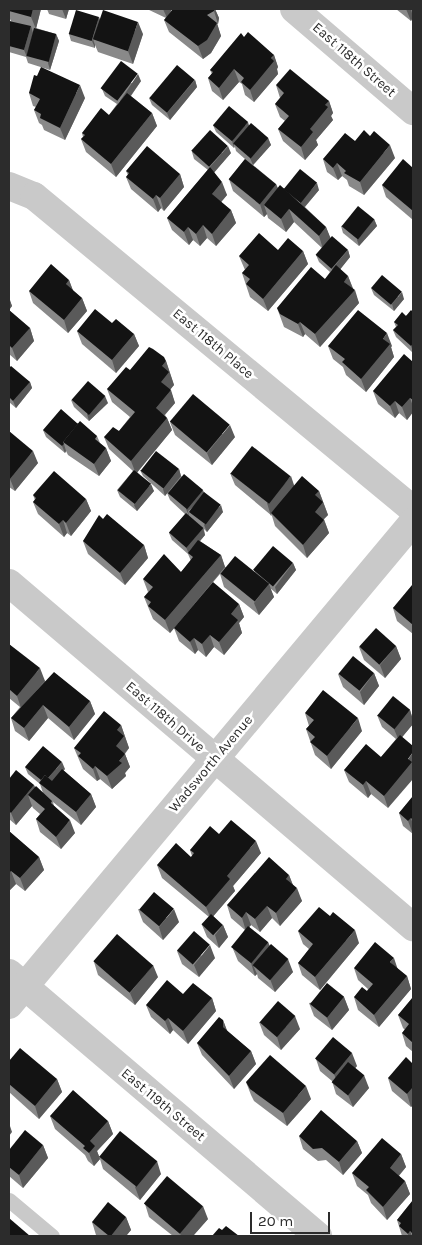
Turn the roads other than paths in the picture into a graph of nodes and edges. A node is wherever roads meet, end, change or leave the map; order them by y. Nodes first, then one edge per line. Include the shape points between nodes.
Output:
1 (294, 9) edge
2 (413, 111) edge
3 (9, 186) edge
4 (413, 510) edge
5 (413, 522) edge
6 (9, 584) edge
7 (214, 760) junction
8 (413, 927) edge
9 (14, 988) edge
10 (9, 1200) edge
11 (52, 1236) edge
12 (318, 1236) edge

1 - 2 street, East 118th Street
3 - 4 street, East 118th Place via 34,196
5 - 7 street, Wadsworth Avenue
6 - 7 street, East 118th Drive
7 - 8 street, East 118th Drive
7 - 9 street, Wadsworth Avenue
9 - 12 street, East 119th Street
10 - 11 lane

